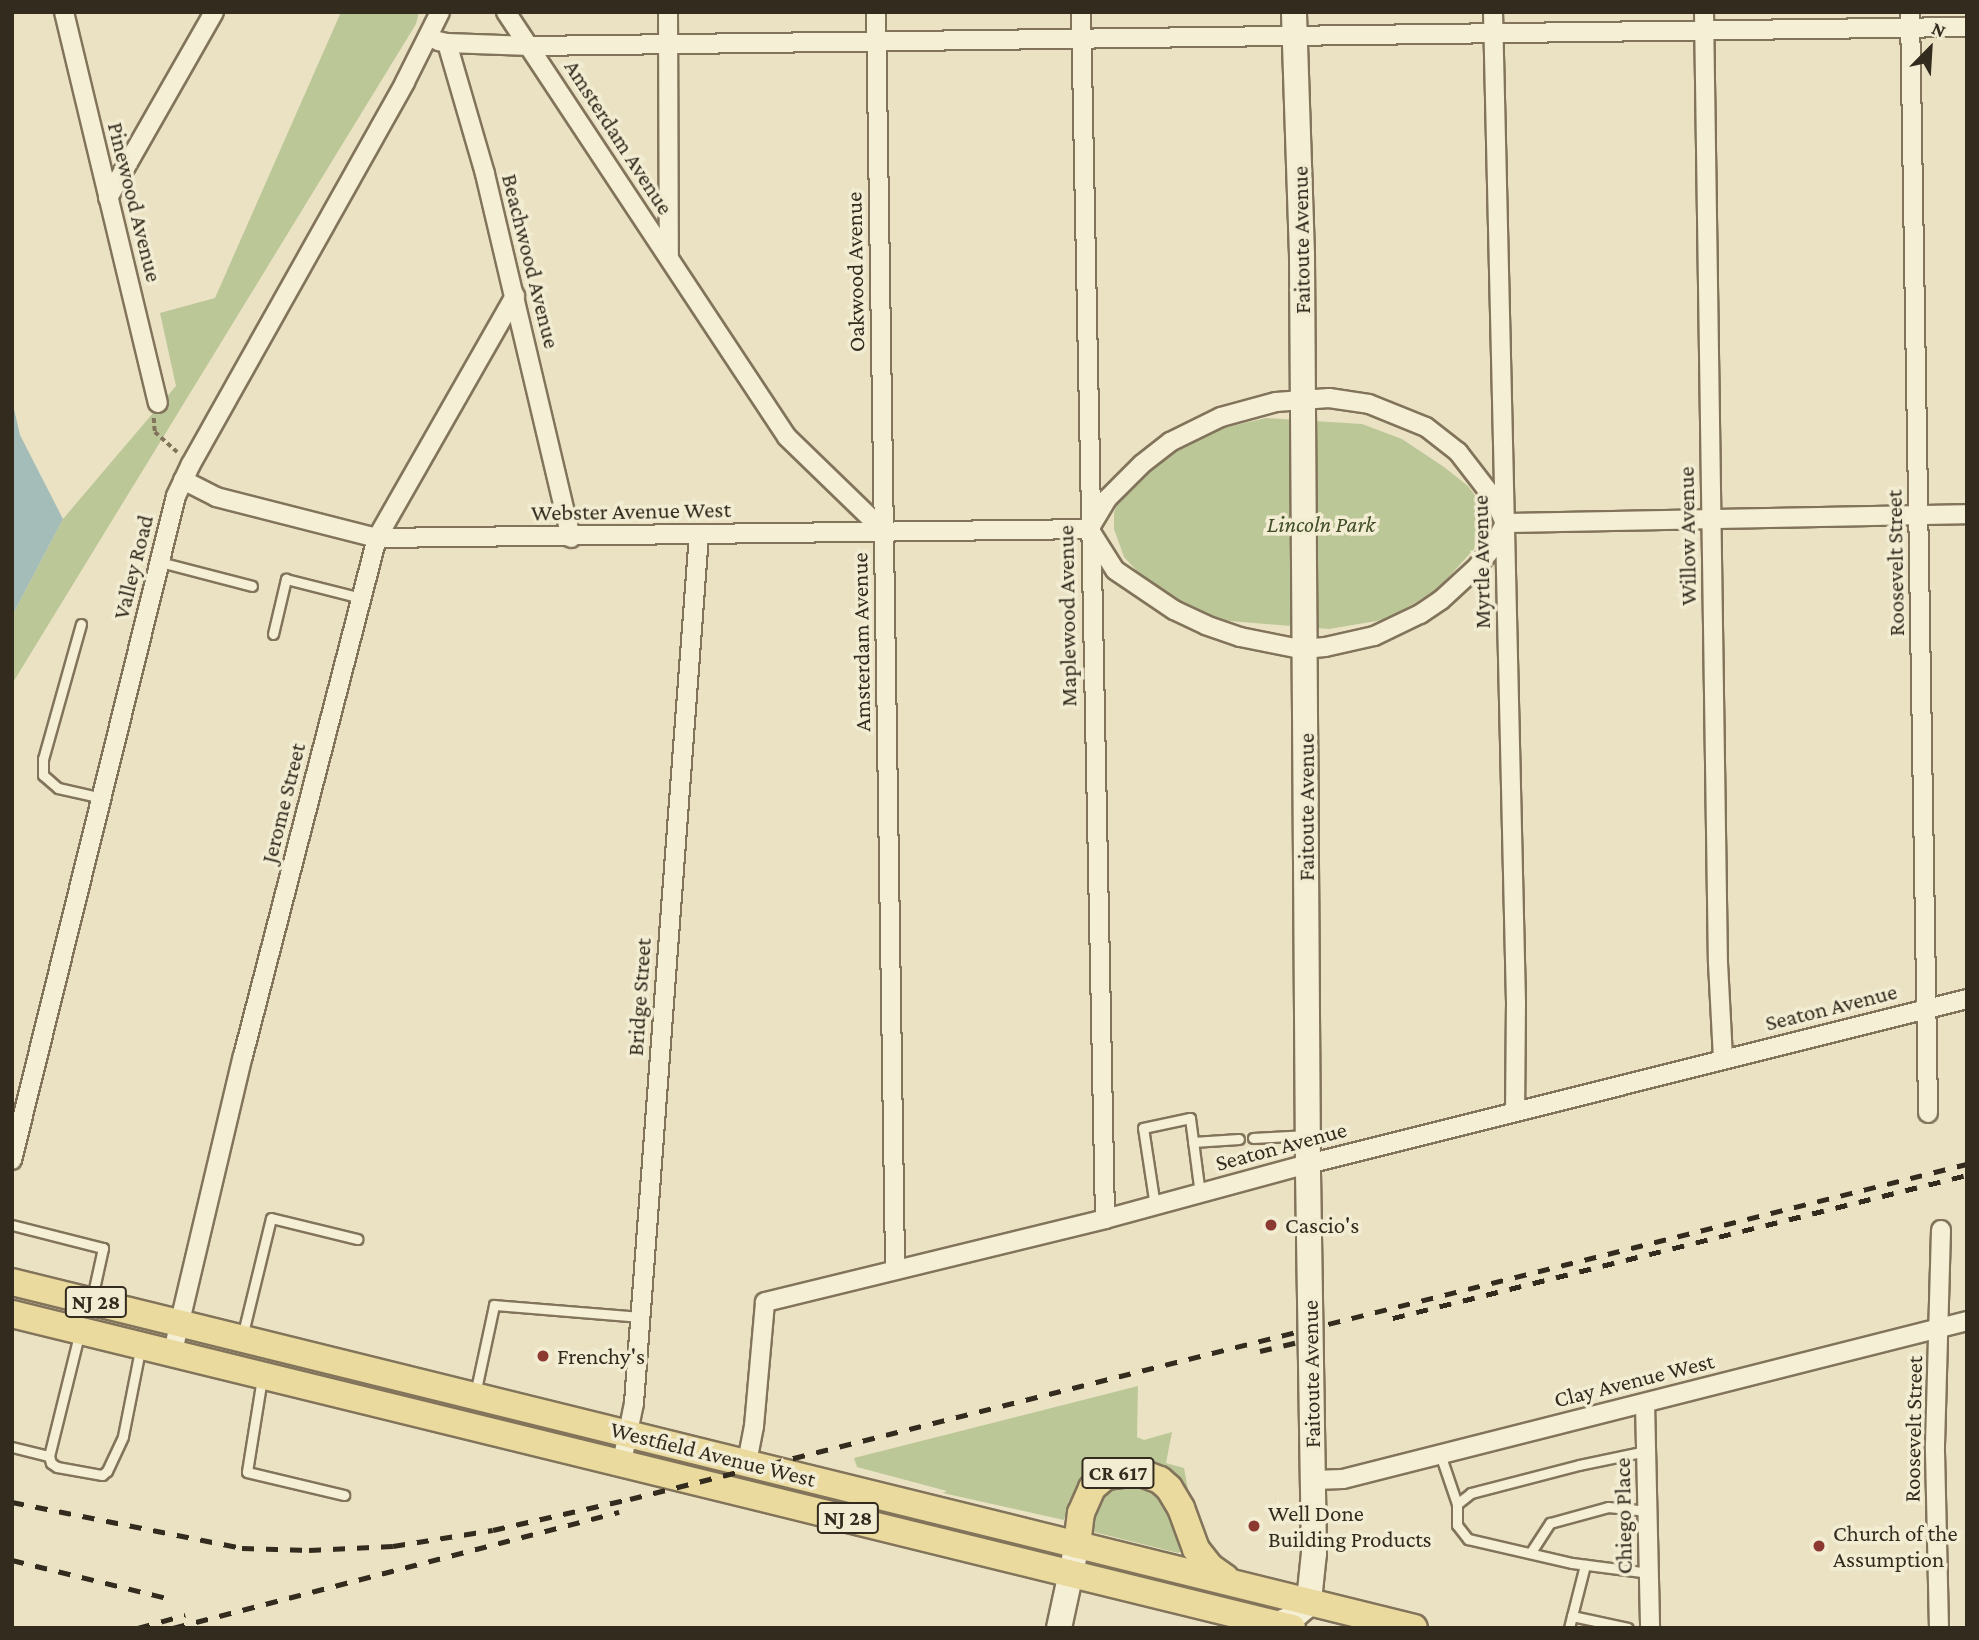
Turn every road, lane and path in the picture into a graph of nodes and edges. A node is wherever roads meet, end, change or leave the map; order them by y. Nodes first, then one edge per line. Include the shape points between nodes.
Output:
1 (65, 12) edge
2 (214, 12) edge
3 (440, 12) edge
4 (506, 12) edge
5 (668, 12) edge
6 (876, 12) edge
7 (1081, 12) edge
8 (1294, 12) edge
9 (1493, 12) edge
10 (1704, 12) edge
11 (1910, 20) edge
12 (1967, 27) edge
13 (1704, 31) junction
14 (1494, 34) junction
15 (429, 36) junction
16 (1295, 37) junction
17 (1082, 39) junction
18 (876, 42) junction
19 (447, 43) junction
20 (669, 44) junction
21 (530, 46) junction
22 (108, 198) junction
23 (669, 258) junction
24 (515, 296) junction
25 (1303, 399) junction
26 (158, 403) joint
27 (191, 464) junction
28 (183, 480) junction
29 (1967, 514) edge
30 (1918, 515) junction
31 (1712, 519) junction
32 (1505, 523) junction
33 (1089, 529) junction
34 (884, 531) junction
35 (699, 535) junction
36 (377, 538) junction
37 (571, 538) junction
38 (160, 562) junction
39 (252, 586) dead end
40 (361, 598) junction
41 (81, 624) dead end
42 (273, 634) dead end
43 (1305, 648) junction
44 (102, 798) junction
45 (1967, 999) edge
46 (1928, 1008) junction
47 (1723, 1059) junction
48 (1515, 1111) junction
49 (1928, 1113) dead end
50 (1308, 1135) junction
51 (1253, 1138) dead end
52 (1239, 1139) dead end
53 (1193, 1142) junction
54 (12, 1160) edge
55 (1308, 1164) junction
56 (1200, 1194) junction
57 (1155, 1206) junction
58 (1105, 1219) junction
59 (12, 1225) edge
60 (1941, 1230) dead end
61 (357, 1239) dead end
62 (895, 1270) junction
63 (12, 1282) edge
64 (91, 1301) junction
65 (12, 1314) edge
66 (639, 1317) junction
67 (1967, 1321) edge
68 (179, 1323) junction
69 (1940, 1327) junction
70 (80, 1329) junction
71 (242, 1339) junction
72 (141, 1344) junction
73 (173, 1351) junction
74 (262, 1373) junction
75 (475, 1395) junction
76 (1645, 1403) junction
77 (629, 1433) junction
78 (12, 1447) edge
79 (1646, 1451) junction
80 (1440, 1452) junction
81 (49, 1455) junction
82 (622, 1462) junction
83 (747, 1462) junction
84 (1313, 1480) junction
85 (344, 1495) dead end
86 (1457, 1504) junction
87 (1648, 1511) junction
88 (1077, 1545) junction
89 (1531, 1552) junction
90 (1586, 1565) junction
91 (1649, 1573) junction
92 (1073, 1574) junction
93 (1237, 1584) junction
94 (1308, 1601) junction
95 (1572, 1616) junction
96 (1284, 1626) edge
97 (1059, 1628) edge
98 (1414, 1628) edge
99 (1569, 1628) edge
100 (1628, 1628) edge
101 (1650, 1628) edge
102 (1939, 1628) edge

1 - 22 street, Pinewood Avenue
2 - 22 street
3 - 15 street
4 - 21 street, Amsterdam Avenue
5 - 20 street
6 - 18 street, Oakwood Avenue
7 - 17 street, Maplewood Avenue
8 - 16 street, Faitoute Avenue
9 - 14 street, Myrtle Avenue
10 - 13 street, Willow Avenue
11 - 12 street
11 - 13 street
11 - 30 street, Roosevelt Street
13 - 14 street
13 - 31 street, Willow Avenue
14 - 16 street
14 - 32 street, Myrtle Avenue
15 - 19 street
15 - 27 street, Valley Road
16 - 17 street
16 - 25 street, Faitoute Avenue
17 - 18 street
17 - 33 street, Maplewood Avenue
18 - 20 street
18 - 34 street, Oakwood Avenue
19 - 21 street
19 - 24 street, Beachwood Avenue
20 - 21 street
20 - 23 street
21 - 23 street, Amsterdam Avenue
22 - 26 street, Pinewood Avenue
23 - 34 street, Amsterdam Avenue via 787,437
24 - 36 street, Jerome Street
24 - 37 street, Beachwood Avenue
25 - 32 street via 1369,404 1426,427 1472,467
25 - 33 street via 1221,416 1170,442 1126,478
25 - 43 street, Faitoute Avenue
26 - 27 path via 155,432
27 - 28 street, Valley Road
28 - 36 street, Webster Avenue West via 216,497
28 - 38 street, Valley Road
29 - 30 street
30 - 31 street
30 - 46 street, Roosevelt Street
31 - 32 street
31 - 47 street, Willow Avenue
32 - 43 street via 1478,566 1420,614 1374,636
32 - 48 street, Myrtle Avenue
33 - 34 street, Webster Avenue West
33 - 43 street via 1115,570 1174,610 1240,637
33 - 58 street, Maplewood Avenue
34 - 35 street, Webster Avenue West
34 - 62 street, Amsterdam Avenue
35 - 37 street, Webster Avenue West
35 - 66 street, Bridge Street
36 - 37 street, Webster Avenue West
36 - 40 street, Jerome Street
38 - 39 lane
38 - 44 street, Valley Road
40 - 42 lane via 286,579
40 - 68 street, Jerome Street
41 - 44 lane via 43,759 43,775 58,788
43 - 50 street, Faitoute Avenue
44 - 54 street, Valley Road
45 - 46 street, Seaton Avenue
46 - 47 street, Seaton Avenue
46 - 49 street, Roosevelt Street
47 - 48 street, Seaton Avenue
48 - 55 street, Seaton Avenue
50 - 51 lane
50 - 55 street, Faitoute Avenue
52 - 53 lane
53 - 56 lane
53 - 57 lane via 1190,1118 1143,1128
55 - 56 street, Seaton Avenue
55 - 84 street, Faitoute Avenue
56 - 57 street, Seaton Avenue
57 - 58 street, Seaton Avenue
58 - 62 street, Seaton Avenue
59 - 64 lane via 103,1248
60 - 69 street, Roosevelt Street
61 - 71 lane via 271,1218
62 - 83 street, Seaton Avenue via 765,1302
63 - 64 main road, Westfield Avenue West / NJ 28
64 - 68 main road, Westfield Avenue West / NJ 28
65 - 70 main road, Westfield Avenue West / NJ 28
66 - 75 lane via 494,1305
66 - 77 street, Bridge Street
67 - 69 street, Clay Avenue West
68 - 71 main road, Westfield Avenue West / NJ 28
68 - 73 street, Jerome Street
69 - 76 street, Clay Avenue West
69 - 102 street, Roosevelt Street via 1935,1445
70 - 72 main road, Westfield Avenue West / NJ 28
70 - 81 lane
71 - 75 main road, Westfield Avenue West / NJ 28
72 - 73 main road, Westfield Avenue West / NJ 28
72 - 81 lane via 123,1436 107,1471 102,1475 57,1467
73 - 74 main road, Westfield Avenue West / NJ 28
74 - 82 main road, Westfield Avenue West / NJ 28
74 - 85 lane via 247,1472
75 - 77 main road, Westfield Avenue West / NJ 28
76 - 79 street, Chiego Place
76 - 80 street, Clay Avenue West
77 - 82 street, Bridge Street
77 - 83 main road, Westfield Avenue West / NJ 28
78 - 81 lane
79 - 86 lane via 1471,1493
79 - 87 street, Chiego Place
80 - 84 street, Clay Avenue West via 1343,1479
80 - 86 lane
82 - 92 main road, Westfield Avenue West / NJ 28
83 - 88 main road, Westfield Avenue West / NJ 28
84 - 94 street, Faitoute Avenue via 1314,1554
86 - 89 lane via 1457,1525 1468,1539
87 - 89 lane via 1608,1507 1550,1523
87 - 91 street, Chiego Place
88 - 92 street, CR 617
88 - 93 main road, Westfield Avenue West / NJ 28
88 - 93 main road, CR 617 via 1081,1513 1092,1488 1106,1476 1139,1472 1169,1488 1195,1549 1210,1567
89 - 90 lane
90 - 91 lane
90 - 95 lane
91 - 101 street, Chiego Place
92 - 96 main road, Westfield Avenue West / NJ 28
92 - 97 street, CR 617
93 - 94 main road, Westfield Avenue West / NJ 28
94 - 96 street
94 - 98 main road, Westfield Avenue West / NJ 28
95 - 99 lane
95 - 100 lane

